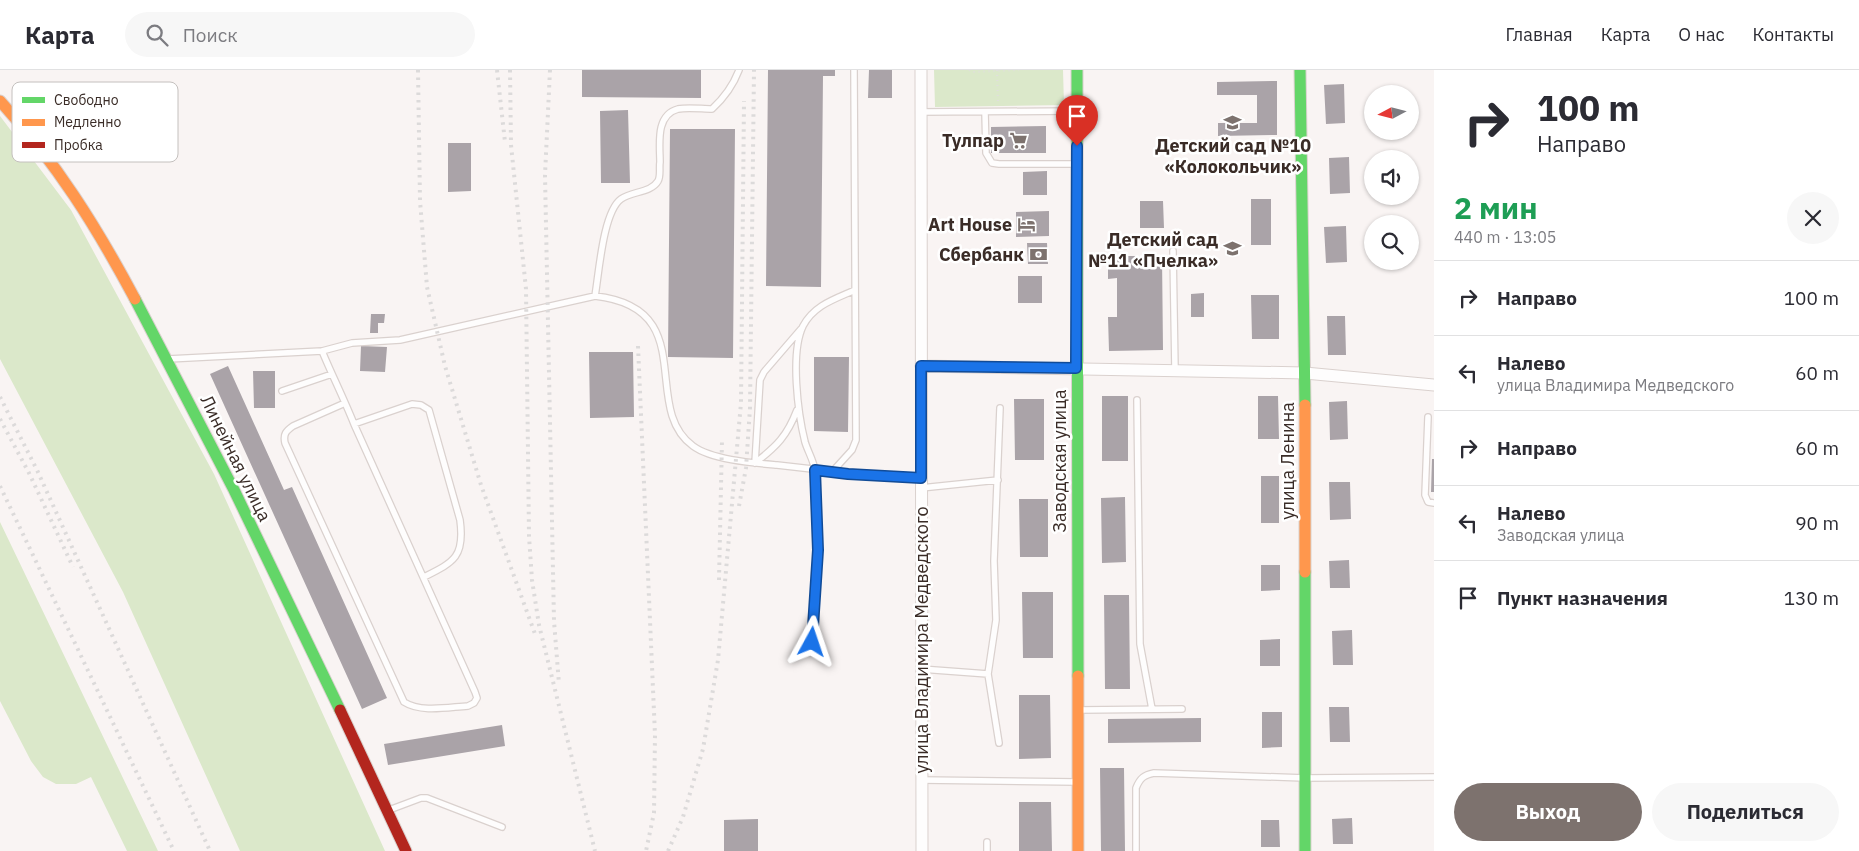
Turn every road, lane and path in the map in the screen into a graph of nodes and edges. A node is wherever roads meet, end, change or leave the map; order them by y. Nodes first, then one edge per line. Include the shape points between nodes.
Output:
1 (739, 70) edge
2 (854, 70) edge
3 (921, 70) edge
4 (969, 70) edge
5 (1019, 70) edge
6 (1078, 70) edge
7 (1300, 70) edge
8 (997, 71) edge
9 (0, 102) edge
10 (1077, 111) junction
11 (921, 112) junction
12 (985, 112) junction
13 (998, 112) junction
14 (12, 113) edge
15 (51, 162) edge
16 (1077, 164) junction
17 (1173, 250) dead end
18 (855, 290) junction
19 (595, 296) junction
20 (802, 328) junction
21 (322, 351) junction
22 (167, 359) junction
23 (921, 366) junction
24 (1076, 368) junction
25 (1174, 370) junction
26 (1305, 373) junction
27 (332, 374) junction
28 (1434, 385) edge
29 (282, 390) dead end
30 (1137, 400) dead end
31 (345, 402) junction
32 (798, 408) junction
33 (1000, 408) dead end
34 (1428, 417) dead end
35 (354, 424) junction
36 (755, 463) junction
37 (815, 470) junction
38 (832, 472) junction
39 (998, 480) junction
40 (921, 483) junction
41 (1434, 503) edge
42 (424, 577) junction
43 (812, 642) dead end
44 (921, 669) junction
45 (988, 674) junction
46 (1152, 709) junction
47 (1182, 709) dead end
48 (1077, 710) junction
49 (999, 743) dead end
50 (1434, 777) edge
51 (1305, 778) junction
52 (922, 780) junction
53 (1078, 782) junction
54 (387, 810) junction
55 (502, 827) dead end
56 (987, 842) dead end
57 (406, 851) edge
58 (922, 851) edge
59 (988, 851) edge
60 (1078, 851) edge
61 (1136, 851) edge
62 (1305, 851) edge

1 - 19 lane via 724,99 712,109 678,109 663,122 659,179 648,190 623,197 610,211
2 - 18 lane
3 - 11 street, улица Владимира Медведского
4 - 8 path
5 - 8 path
6 - 10 street, Заводская улица
7 - 26 street, улица Ленина
8 - 13 path
9 - 14 street, Линейная улица
10 - 13 lane
10 - 16 street, Заводская улица
11 - 12 lane
11 - 23 street, улица Владимира Медведского
12 - 13 lane
12 - 16 lane via 986,153 992,162
15 - 22 street, Линейная улица via 91,220
16 - 24 street, Заводская улица
17 - 25 lane
18 - 20 lane via 819,306
18 - 38 lane via 856,440 852,450
19 - 21 lane via 400,340 352,343
19 - 36 lane via 625,303 654,328 662,344 671,413 684,438 705,453
20 - 32 lane via 796,378
20 - 36 lane via 760,380
21 - 22 lane
21 - 27 lane
22 - 54 street, Линейная улица
23 - 24 street
23 - 40 street, улица Владимира Медведского
24 - 25 street
24 - 48 street, Заводская улица
25 - 26 street
26 - 28 street
26 - 51 street, улица Ленина
27 - 29 lane
27 - 31 lane
30 - 46 lane via 1140,644
31 - 35 lane
31 - 42 lane via 293,426 286,431 285,443 404,702 419,708 468,706 477,698 475,692
32 - 36 lane via 789,430 777,446
32 - 37 lane
33 - 39 lane
34 - 41 lane via 1425,495 1428,502
35 - 42 lane
35 - 42 lane via 412,404 429,410 462,536 452,563
36 - 37 lane
37 - 38 lane
37 - 43 lane via 818,550
38 - 40 lane
39 - 40 lane
39 - 45 lane via 994,561 996,620
40 - 44 street, улица Владимира Медведского
44 - 45 lane
44 - 52 street, улица Владимира Медведского
45 - 49 lane
46 - 47 lane
46 - 48 lane
48 - 53 street, Заводская улица
50 - 51 lane
51 - 61 lane via 1145,775 1136,788
51 - 62 street, улица Ленина
52 - 53 lane
52 - 58 street, улица Владимира Медведского
53 - 60 street, Заводская улица
54 - 55 lane via 427,798
54 - 57 street, Линейная улица
56 - 59 lane

